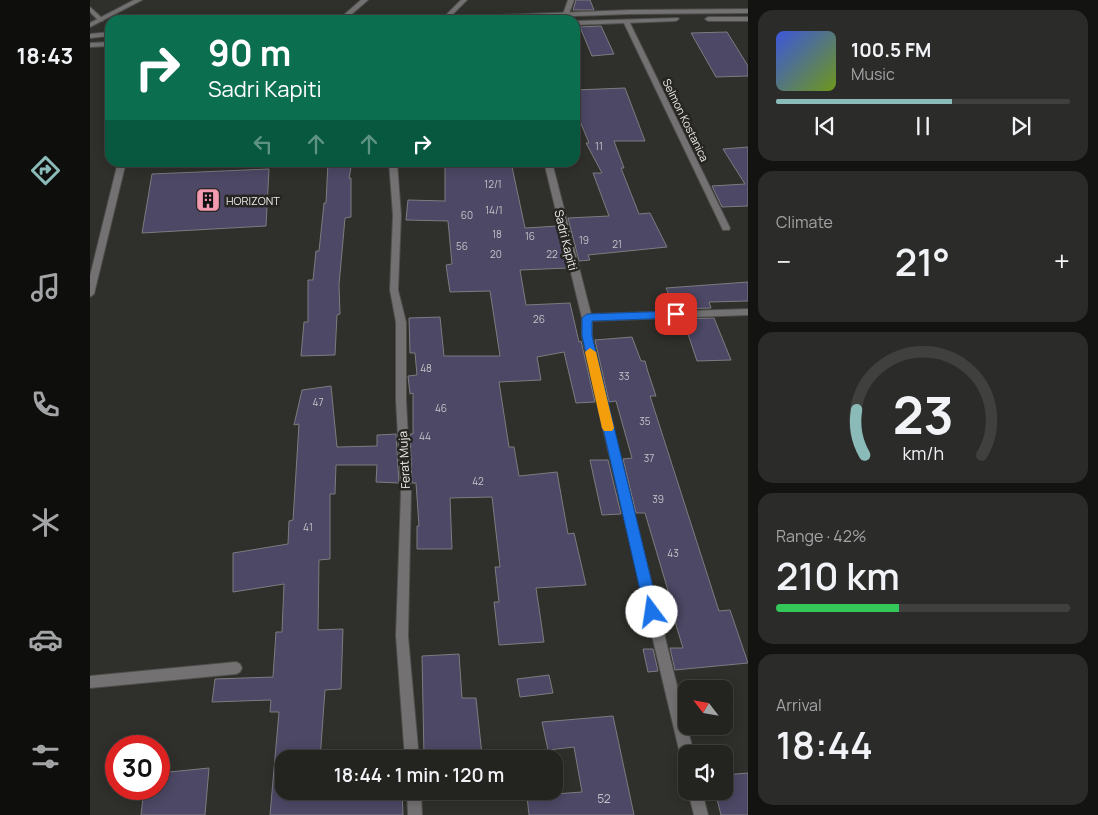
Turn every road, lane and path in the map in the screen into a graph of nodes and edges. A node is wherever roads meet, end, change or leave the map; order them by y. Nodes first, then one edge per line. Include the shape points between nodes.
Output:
1 (138, 0) edge
2 (365, 0) edge
3 (464, 0) edge
4 (571, 0) edge
5 (90, 9) edge
6 (748, 11) edge
7 (607, 13) junction
8 (719, 13) junction
9 (566, 14) junction
10 (110, 15) edge
11 (347, 15) edge
12 (450, 15) edge
13 (546, 15) edge
14 (105, 17) edge
15 (680, 19) dead end
16 (698, 19) dead end
17 (748, 19) edge
18 (100, 20) junction
19 (724, 20) junction
20 (612, 21) junction
21 (626, 21) junction
22 (580, 23) edge
23 (90, 25) edge
24 (105, 34) edge
25 (90, 36) edge
26 (105, 44) edge
27 (90, 46) edge
28 (121, 167) edge
29 (392, 167) edge
30 (549, 167) edge
31 (726, 228) dead end
32 (90, 294) edge
33 (748, 312) edge
34 (587, 318) junction
35 (236, 668) dead end
36 (90, 682) edge
37 (685, 745) edge
38 (411, 750) edge
39 (414, 800) edge
40 (698, 800) edge
41 (415, 815) edge
42 (701, 815) edge

1 - 10 street
2 - 11 street
3 - 12 street
4 - 9 street
5 - 18 street
6 - 8 street
7 - 8 street
7 - 9 street
7 - 20 street
8 - 19 street
9 - 13 street
14 - 18 street
15 - 21 street
16 - 19 street
17 - 19 street
18 - 23 street
20 - 21 street
20 - 22 street
21 - 31 street, Selmon Kostanica
24 - 25 street
26 - 27 street
28 - 32 street
29 - 38 street, Ferat Muja via 397,215 394,290 401,322 400,400 406,493 402,636
30 - 34 street, Sadri Kapiti
33 - 34 street
34 - 37 street, Sadri Kapiti via 587,336
35 - 36 street
39 - 41 street
40 - 42 street

